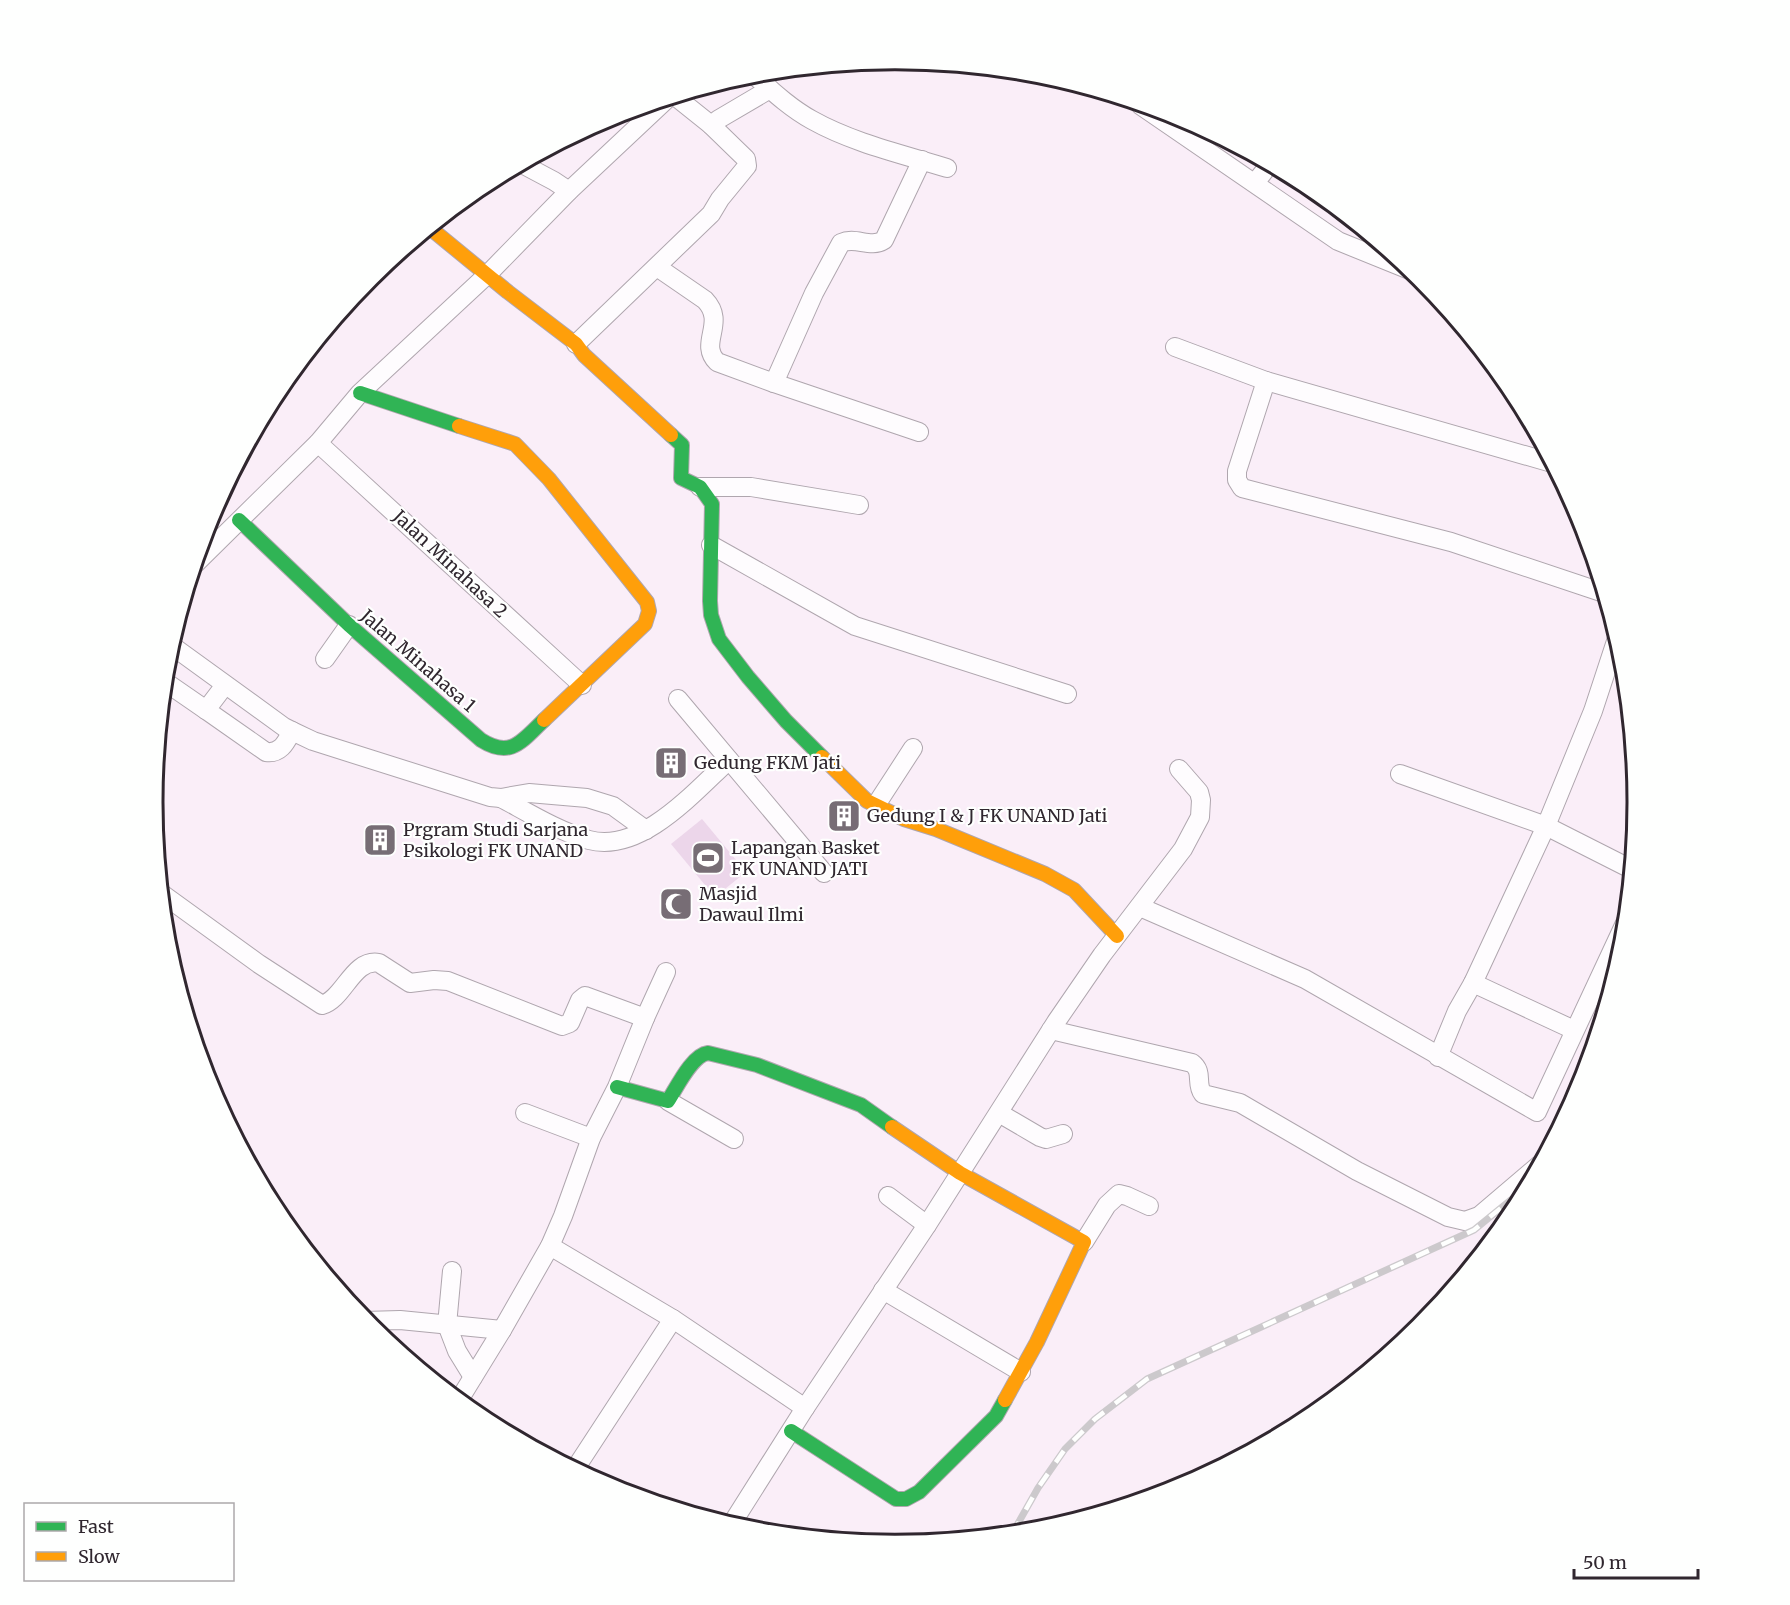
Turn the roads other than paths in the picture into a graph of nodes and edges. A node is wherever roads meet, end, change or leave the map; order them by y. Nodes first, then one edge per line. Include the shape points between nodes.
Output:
1 (763, 83) edge
2 (770, 89) junction
3 (682, 102) edge
4 (654, 111) edge
5 (1166, 123) edge
6 (711, 125) junction
7 (922, 160) junction
8 (530, 168) edge
9 (947, 168) dead end
10 (1264, 171) edge
11 (1255, 183) junction
12 (569, 191) junction
13 (436, 233) edge
14 (1388, 261) edge
15 (657, 267) junction
16 (488, 274) junction
17 (576, 344) junction
18 (1175, 347) dead end
19 (1266, 381) junction
20 (774, 383) junction
21 (360, 393) junction
22 (919, 432) dead end
23 (318, 443) junction
24 (1542, 460) edge
25 (700, 487) junction
26 (859, 505) dead end
27 (238, 520) junction
28 (212, 540) edge
29 (711, 545) junction
30 (1595, 590) edge
31 (349, 625) junction
32 (179, 651) edge
33 (1612, 654) edge
34 (325, 659) dead end
35 (225, 685) junction
36 (582, 685) junction
37 (172, 687) edge
38 (1067, 694) dead end
39 (678, 699) dead end
40 (206, 710) junction
41 (292, 731) junction
42 (913, 748) dead end
43 (729, 760) junction
44 (1179, 769) dead end
45 (1400, 774) dead end
46 (501, 798) junction
47 (876, 805) junction
48 (1546, 826) junction
49 (646, 831) junction
50 (1624, 865) edge
51 (824, 873) dead end
52 (169, 900) edge
53 (1140, 907) junction
54 (1117, 936) junction
55 (1612, 951) edge
56 (666, 972) dead end
57 (1473, 983) junction
58 (645, 1018) junction
59 (1051, 1030) junction
60 (1574, 1030) junction
61 (1438, 1058) junction
62 (617, 1087) junction
63 (668, 1101) junction
64 (525, 1113) dead end
65 (999, 1113) junction
66 (1063, 1134) dead end
67 (591, 1138) junction
68 (734, 1139) dead end
69 (960, 1173) junction
70 (1521, 1181) edge
71 (888, 1196) dead end
72 (1149, 1206) dead end
73 (927, 1225) junction
74 (1084, 1242) junction
75 (550, 1246) junction
76 (452, 1271) dead end
77 (883, 1290) junction
78 (673, 1319) junction
79 (378, 1321) edge
80 (447, 1325) junction
81 (502, 1330) junction
82 (1021, 1372) junction
83 (473, 1377) junction
84 (463, 1393) edge
85 (805, 1408) junction
86 (791, 1431) junction
87 (579, 1463) edge
88 (736, 1517) edge

1 - 2 street
2 - 6 street
2 - 7 street via 835,132
3 - 6 street
4 - 12 street
5 - 11 street
6 - 15 street via 746,159 747,166 711,214
7 - 9 street
7 - 20 street via 884,240 878,244 852,240 842,243 814,293
8 - 12 street
10 - 11 street
11 - 14 street via 1338,241
12 - 16 street
13 - 16 street
15 - 17 street
15 - 20 street via 712,307 715,315 710,347 717,362
16 - 17 street
16 - 21 street
17 - 25 street via 682,446 681,478
18 - 19 street
19 - 24 street
19 - 30 street via 1236,471 1242,488 1451,542
20 - 22 street
21 - 23 street
21 - 36 street via 515,444 549,479 647,602 645,624
23 - 27 street
23 - 36 street, Jalan Minahasa 2
25 - 26 street via 751,487
25 - 29 street via 712,504
27 - 28 street
27 - 31 street, Jalan Minahasa 1
29 - 38 street via 855,626
29 - 47 street via 711,615 719,639 786,721 867,801
31 - 34 street
31 - 36 street, Jalan Minahasa 1 via 496,749 506,750 518,743
32 - 35 street
33 - 48 street
35 - 40 street
35 - 41 street
37 - 40 street
39 - 43 street
40 - 41 street via 266,752 282,748
41 - 46 street via 313,741
42 - 47 street
43 - 49 street
43 - 51 street
44 - 53 street via 1199,792 1200,817 1183,849
45 - 48 street
46 - 49 street via 529,793 587,798 613,806
46 - 49 street via 591,840 613,842
47 - 54 street via 1016,860 1065,884
48 - 50 street
48 - 57 street
52 - 58 street via 322,1005 361,968 373,962 410,983 448,981 562,1026 570,1023 585,996
53 - 54 street
53 - 61 street via 1305,980
54 - 59 street
55 - 60 street
56 - 58 street
57 - 60 street
57 - 61 street
58 - 62 street
59 - 65 street
59 - 70 street via 1192,1063 1198,1069 1203,1094 1240,1103 1357,1171 1448,1217 1465,1221 1479,1216
60 - 61 street via 1537,1112
62 - 63 street
62 - 67 street
63 - 68 street
63 - 69 street via 701,1054 757,1065 861,1105
64 - 67 street
65 - 66 street via 1046,1139
65 - 69 street
67 - 75 street
69 - 73 street
69 - 74 street
71 - 73 street
72 - 74 street via 1119,1194 1107,1205
73 - 77 street
74 - 82 street
75 - 78 street
75 - 81 street
76 - 80 street
77 - 82 street
77 - 85 street
78 - 85 street
78 - 87 street
79 - 80 street
80 - 81 street
80 - 83 street
81 - 83 street
82 - 86 street via 984,1430 919,1492 903,1500
83 - 84 street
85 - 86 street
86 - 88 street

